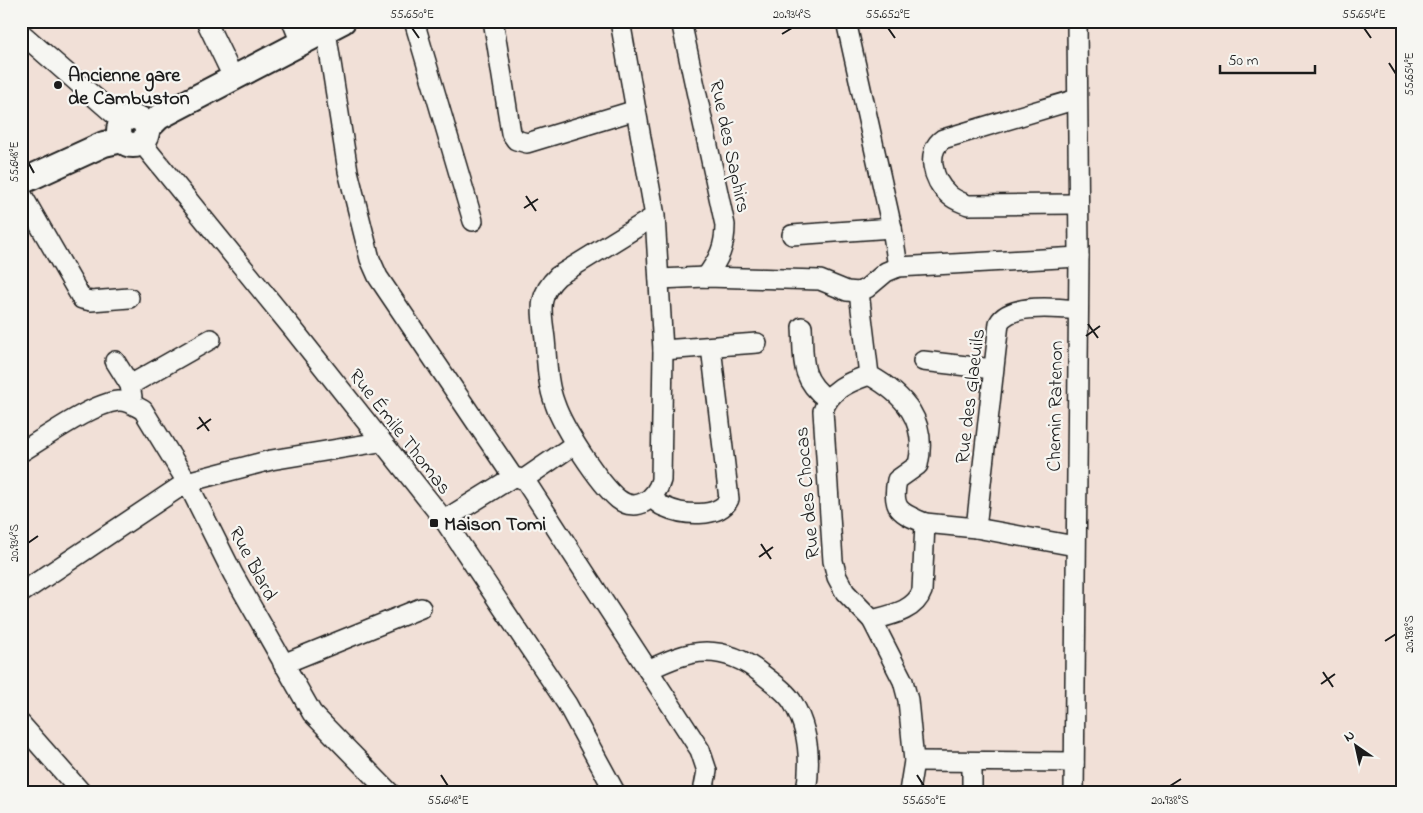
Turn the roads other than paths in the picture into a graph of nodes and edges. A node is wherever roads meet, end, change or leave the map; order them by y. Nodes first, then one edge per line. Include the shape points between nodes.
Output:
1 (206, 21) edge
2 (292, 21) edge
3 (414, 21) edge
4 (620, 21) edge
5 (681, 21) edge
6 (846, 21) edge
7 (1077, 21) edge
8 (335, 26) edge
9 (494, 26) dead end
10 (21, 34) edge
11 (301, 43) junction
12 (234, 77) junction
13 (1077, 99) junction
14 (636, 110) junction
15 (132, 131) junction
16 (21, 182) edge
17 (21, 193) edge
18 (1078, 204) junction
19 (655, 216) junction
20 (473, 221) dead end
21 (892, 228) junction
22 (792, 235) dead end
23 (1078, 257) junction
24 (898, 267) junction
25 (706, 277) junction
26 (659, 279) junction
27 (859, 292) junction
28 (129, 298) dead end
29 (1078, 310) junction
30 (802, 327) dead end
31 (211, 339) dead end
32 (757, 343) dead end
33 (710, 347) junction
34 (663, 350) junction
35 (114, 361) dead end
36 (923, 361) dead end
37 (993, 369) junction
38 (869, 376) junction
39 (131, 394) junction
40 (827, 399) junction
41 (380, 442) junction
42 (575, 444) junction
43 (21, 452) edge
44 (519, 478) junction
45 (187, 482) junction
46 (652, 498) junction
47 (444, 520) junction
48 (925, 523) junction
49 (976, 528) junction
50 (1075, 546) junction
51 (21, 593) edge
52 (421, 608) dead end
53 (872, 620) junction
54 (283, 664) junction
55 (648, 670) junction
56 (21, 724) edge
57 (914, 761) junction
58 (1074, 762) junction
59 (972, 763) junction
60 (80, 792) edge
61 (389, 792) edge
62 (615, 792) edge
63 (703, 792) edge
64 (806, 792) edge
65 (910, 792) edge
66 (972, 792) edge
67 (1074, 792) edge

1 - 12 street
2 - 11 street
3 - 20 street
4 - 14 street
5 - 25 street, Rue des Saphirs via 725,225 722,252
6 - 21 street
7 - 13 street, Chemin Ratenon
8 - 11 main road
8 - 44 street via 348,171 370,259 378,277
9 - 14 street via 511,133 516,140 527,143
10 - 15 street, Rue Émile Thomas
11 - 12 main road
12 - 15 main road
13 - 18 street, Chemin Ratenon
13 - 18 street via 943,139 933,150 933,158 934,171 946,193 968,205
14 - 19 street
15 - 16 main road
15 - 41 street, Rue Émile Thomas
17 - 28 street via 82,298 91,301
18 - 23 street, Chemin Ratenon
19 - 26 street
19 - 42 street via 558,276 544,293 541,303 554,404
21 - 22 street
21 - 24 street
23 - 24 street
23 - 29 street, Chemin Ratenon
24 - 27 street
25 - 26 street
25 - 27 street via 820,280 847,291
26 - 34 street
27 - 38 street
29 - 37 street, Rue des Glaeuils via 1017,311 1003,317
29 - 50 street, Chemin Ratenon
30 - 40 street via 805,372 810,383
31 - 39 street
32 - 33 street
33 - 34 street
33 - 46 street via 729,499 714,513 677,511 663,507
34 - 46 street via 661,480
35 - 39 street, Rue Blard
36 - 37 street
37 - 49 street, Rue des Glaeuils
38 - 40 street via 853,380
38 - 48 street via 898,394 913,415 918,434 918,466 896,480 893,497 897,508
39 - 43 street via 70,422
39 - 45 street, Rue Blard
40 - 53 street, Rue des Chocas via 822,422 833,561 845,592
41 - 45 street via 272,460
41 - 47 street, Rue Émile Thomas
42 - 44 street
42 - 46 street via 619,500 632,505
44 - 47 street
44 - 55 street
45 - 51 street
45 - 54 street, Rue Blard via 232,574
47 - 62 street, Rue Émile Thomas via 567,704
48 - 49 street
48 - 53 street via 919,600 898,613
49 - 50 street
50 - 58 street, Chemin Ratenon
52 - 54 street
53 - 57 street, Rue des Chocas via 903,681
54 - 61 street, Rue Blard via 312,713
55 - 63 street via 705,761 707,771
55 - 64 street via 684,656 705,652 727,654 752,666 792,702 806,736 810,767
56 - 60 street
57 - 59 street
57 - 65 street, Rue des Chocas
58 - 59 street
58 - 67 street, Chemin Ratenon
59 - 66 street

